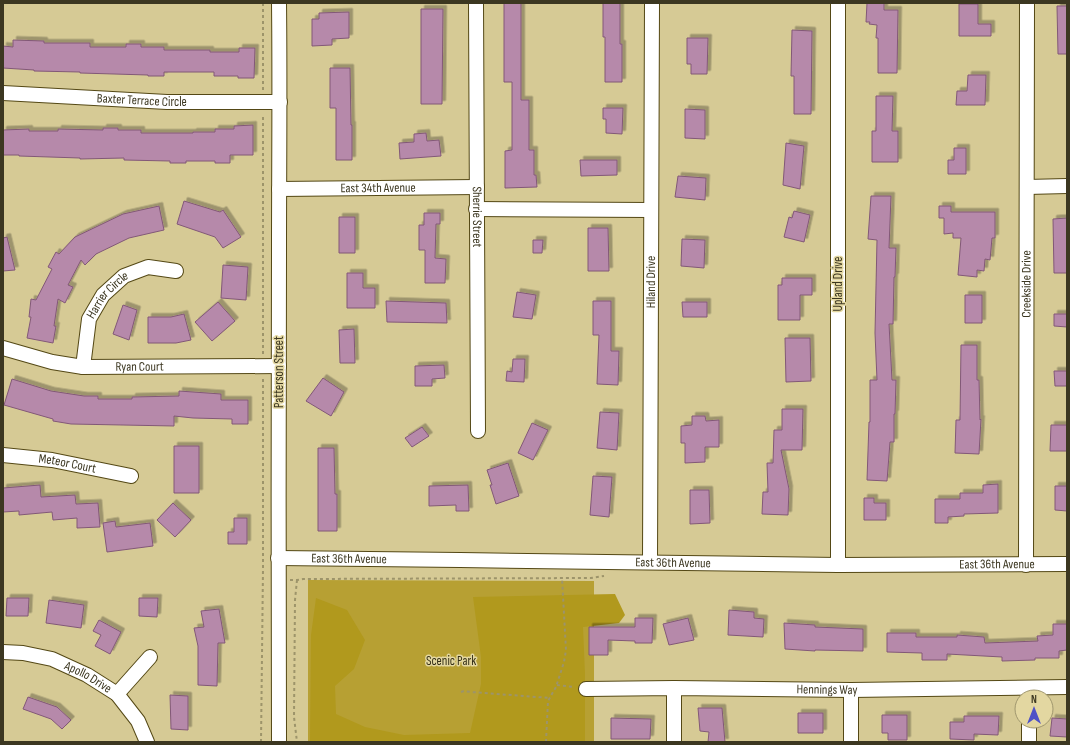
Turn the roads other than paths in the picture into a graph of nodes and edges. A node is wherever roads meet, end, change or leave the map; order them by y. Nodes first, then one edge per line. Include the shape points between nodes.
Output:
1 (279, 3) edge
2 (476, 3) edge
3 (652, 3) edge
4 (838, 3) edge
5 (1027, 3) edge
6 (3, 93) edge
7 (280, 102) junction
8 (1067, 186) edge
9 (477, 187) junction
10 (1027, 187) junction
11 (279, 189) junction
12 (476, 210) junction
13 (651, 210) junction
14 (176, 271) dead end
15 (3, 348) edge
16 (279, 366) junction
17 (83, 367) junction
18 (478, 432) dead end
19 (3, 455) edge
20 (131, 476) dead end
21 (278, 558) junction
22 (650, 562) junction
23 (1067, 564) edge
24 (838, 565) junction
25 (1026, 565) junction
26 (3, 652) edge
27 (150, 657) dead end
28 (1067, 687) edge
29 (674, 688) junction
30 (586, 689) road end
31 (1052, 689) edge
32 (851, 690) junction
33 (1014, 692) edge
34 (117, 694) junction
35 (1029, 729) edge
36 (147, 742) edge
37 (279, 742) edge
38 (674, 742) edge
39 (851, 742) edge
40 (1029, 742) edge

1 - 7 street, Patterson Street
2 - 9 street, Sherrie Street
3 - 13 street, Hiland Drive
4 - 24 street, Upland Drive
5 - 10 street, Creekside Drive
6 - 7 street, Baxter Terrace Circle via 167,102
7 - 11 street, Patterson Street
8 - 10 street
9 - 11 street, East 34th Avenue
9 - 12 street, Sherrie Street
10 - 25 street, Creekside Drive
11 - 16 street, Patterson Street
12 - 13 street
12 - 18 street, Sherrie Street
13 - 22 street, Hiland Drive
14 - 17 street, Harrier Circle via 148,268 124,276 103,295 89,319
15 - 17 street, Ryan Court via 52,362
16 - 17 street, Ryan Court
16 - 21 street, Patterson Street
19 - 20 street, Meteor Court via 52,460
21 - 22 street, East 36th Avenue
21 - 37 street, Patterson Street
22 - 24 street, East 36th Avenue
23 - 25 street, East 36th Avenue
24 - 25 street, East 36th Avenue
26 - 34 street, Apollo Drive via 52,659 87,675
27 - 34 street
28 - 31 street, Hennings Way
29 - 30 street, Hennings Way
29 - 32 street, Hennings Way
29 - 38 street
32 - 33 street, Hennings Way
32 - 39 street
34 - 36 street, Apollo Drive via 138,721
35 - 40 street

